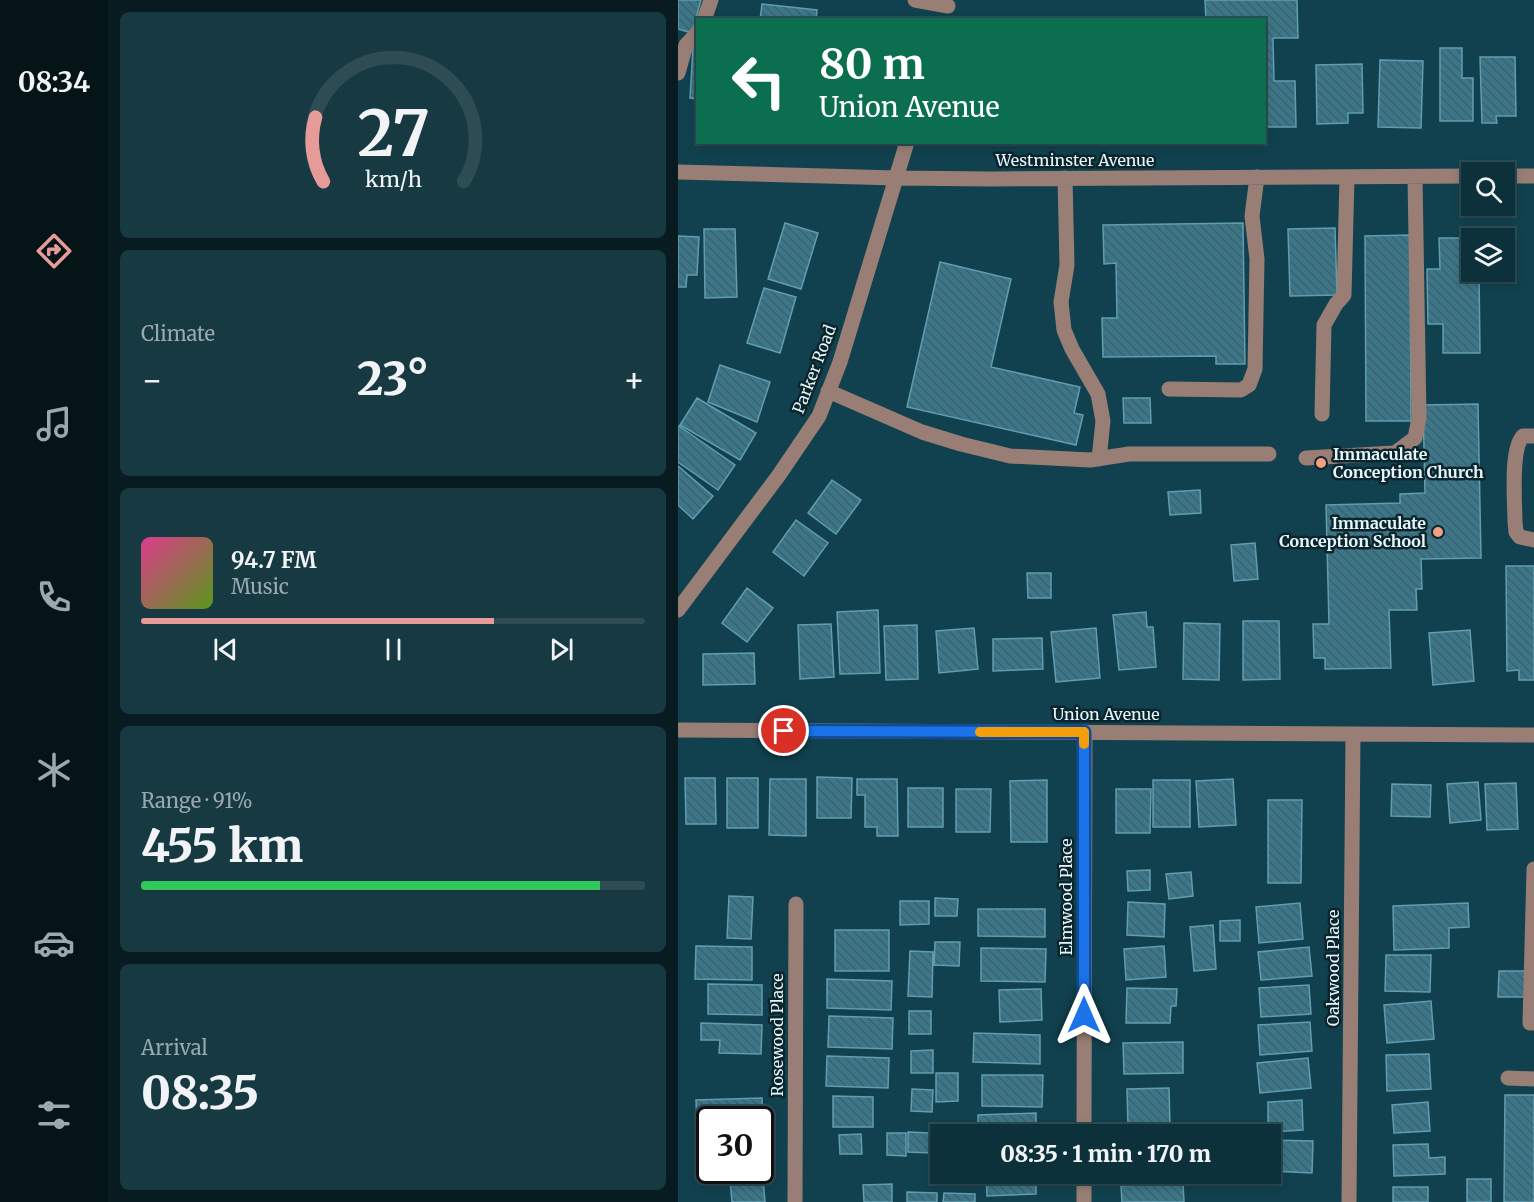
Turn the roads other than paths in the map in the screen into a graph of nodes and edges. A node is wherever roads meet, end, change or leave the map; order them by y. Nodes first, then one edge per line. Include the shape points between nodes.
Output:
1 (711, 0) edge
2 (915, 0) edge
3 (948, 9) edge
4 (706, 18) edge
5 (696, 34) edge
6 (678, 73) edge
7 (906, 144) edge
8 (678, 172) edge
9 (1461, 176) edge
10 (1515, 176) edge
11 (1534, 176) edge
12 (1257, 177) junction
13 (1347, 177) junction
14 (1415, 177) junction
15 (896, 178) junction
16 (1065, 178) junction
17 (1169, 389) dead end
18 (828, 391) junction
19 (1322, 414) dead end
20 (1534, 436) edge
21 (1269, 454) dead end
22 (1306, 458) dead end
23 (1099, 459) junction
24 (1534, 540) edge
25 (678, 610) edge
26 (678, 730) edge
27 (1084, 732) junction
28 (1353, 734) junction
29 (1534, 735) edge
30 (1534, 869) edge
31 (795, 904) dead end
32 (1533, 919) edge
33 (1533, 960) edge
34 (1534, 1023) edge
35 (1508, 1078) dead end
36 (1534, 1079) edge
37 (1084, 1124) edge
38 (1084, 1184) edge
39 (795, 1202) edge
40 (1084, 1202) edge
41 (1349, 1202) edge

1 - 4 street
2 - 3 street
5 - 6 street via 686,45
7 - 15 street, Parker Road
8 - 15 street, Westminster Avenue
9 - 14 street, Westminster Avenue
10 - 11 street
12 - 13 street, Westminster Avenue
12 - 16 street, Westminster Avenue
12 - 17 street via 1252,216 1257,259 1255,369 1249,385 1241,390
13 - 14 street, Westminster Avenue
13 - 19 street via 1344,295 1323,325
14 - 22 street via 1419,418 1415,438 1395,453
15 - 16 street, Westminster Avenue
15 - 18 street, Parker Road
16 - 23 street via 1067,265 1061,302 1064,330 1098,394 1103,422
18 - 23 street via 922,432 961,444 1010,456
18 - 25 street, Parker Road via 819,416 779,475
20 - 24 street via 1523,436 1515,455 1516,532
21 - 23 street via 1129,454
26 - 27 street, Union Avenue
27 - 28 street, Union Avenue
27 - 37 street, Elmwood Place
28 - 29 street, Union Avenue
28 - 41 street, Oakwood Place
30 - 32 street
31 - 39 street, Rosewood Place
32 - 33 street
33 - 34 street via 1530,1023
35 - 36 street
38 - 40 street

